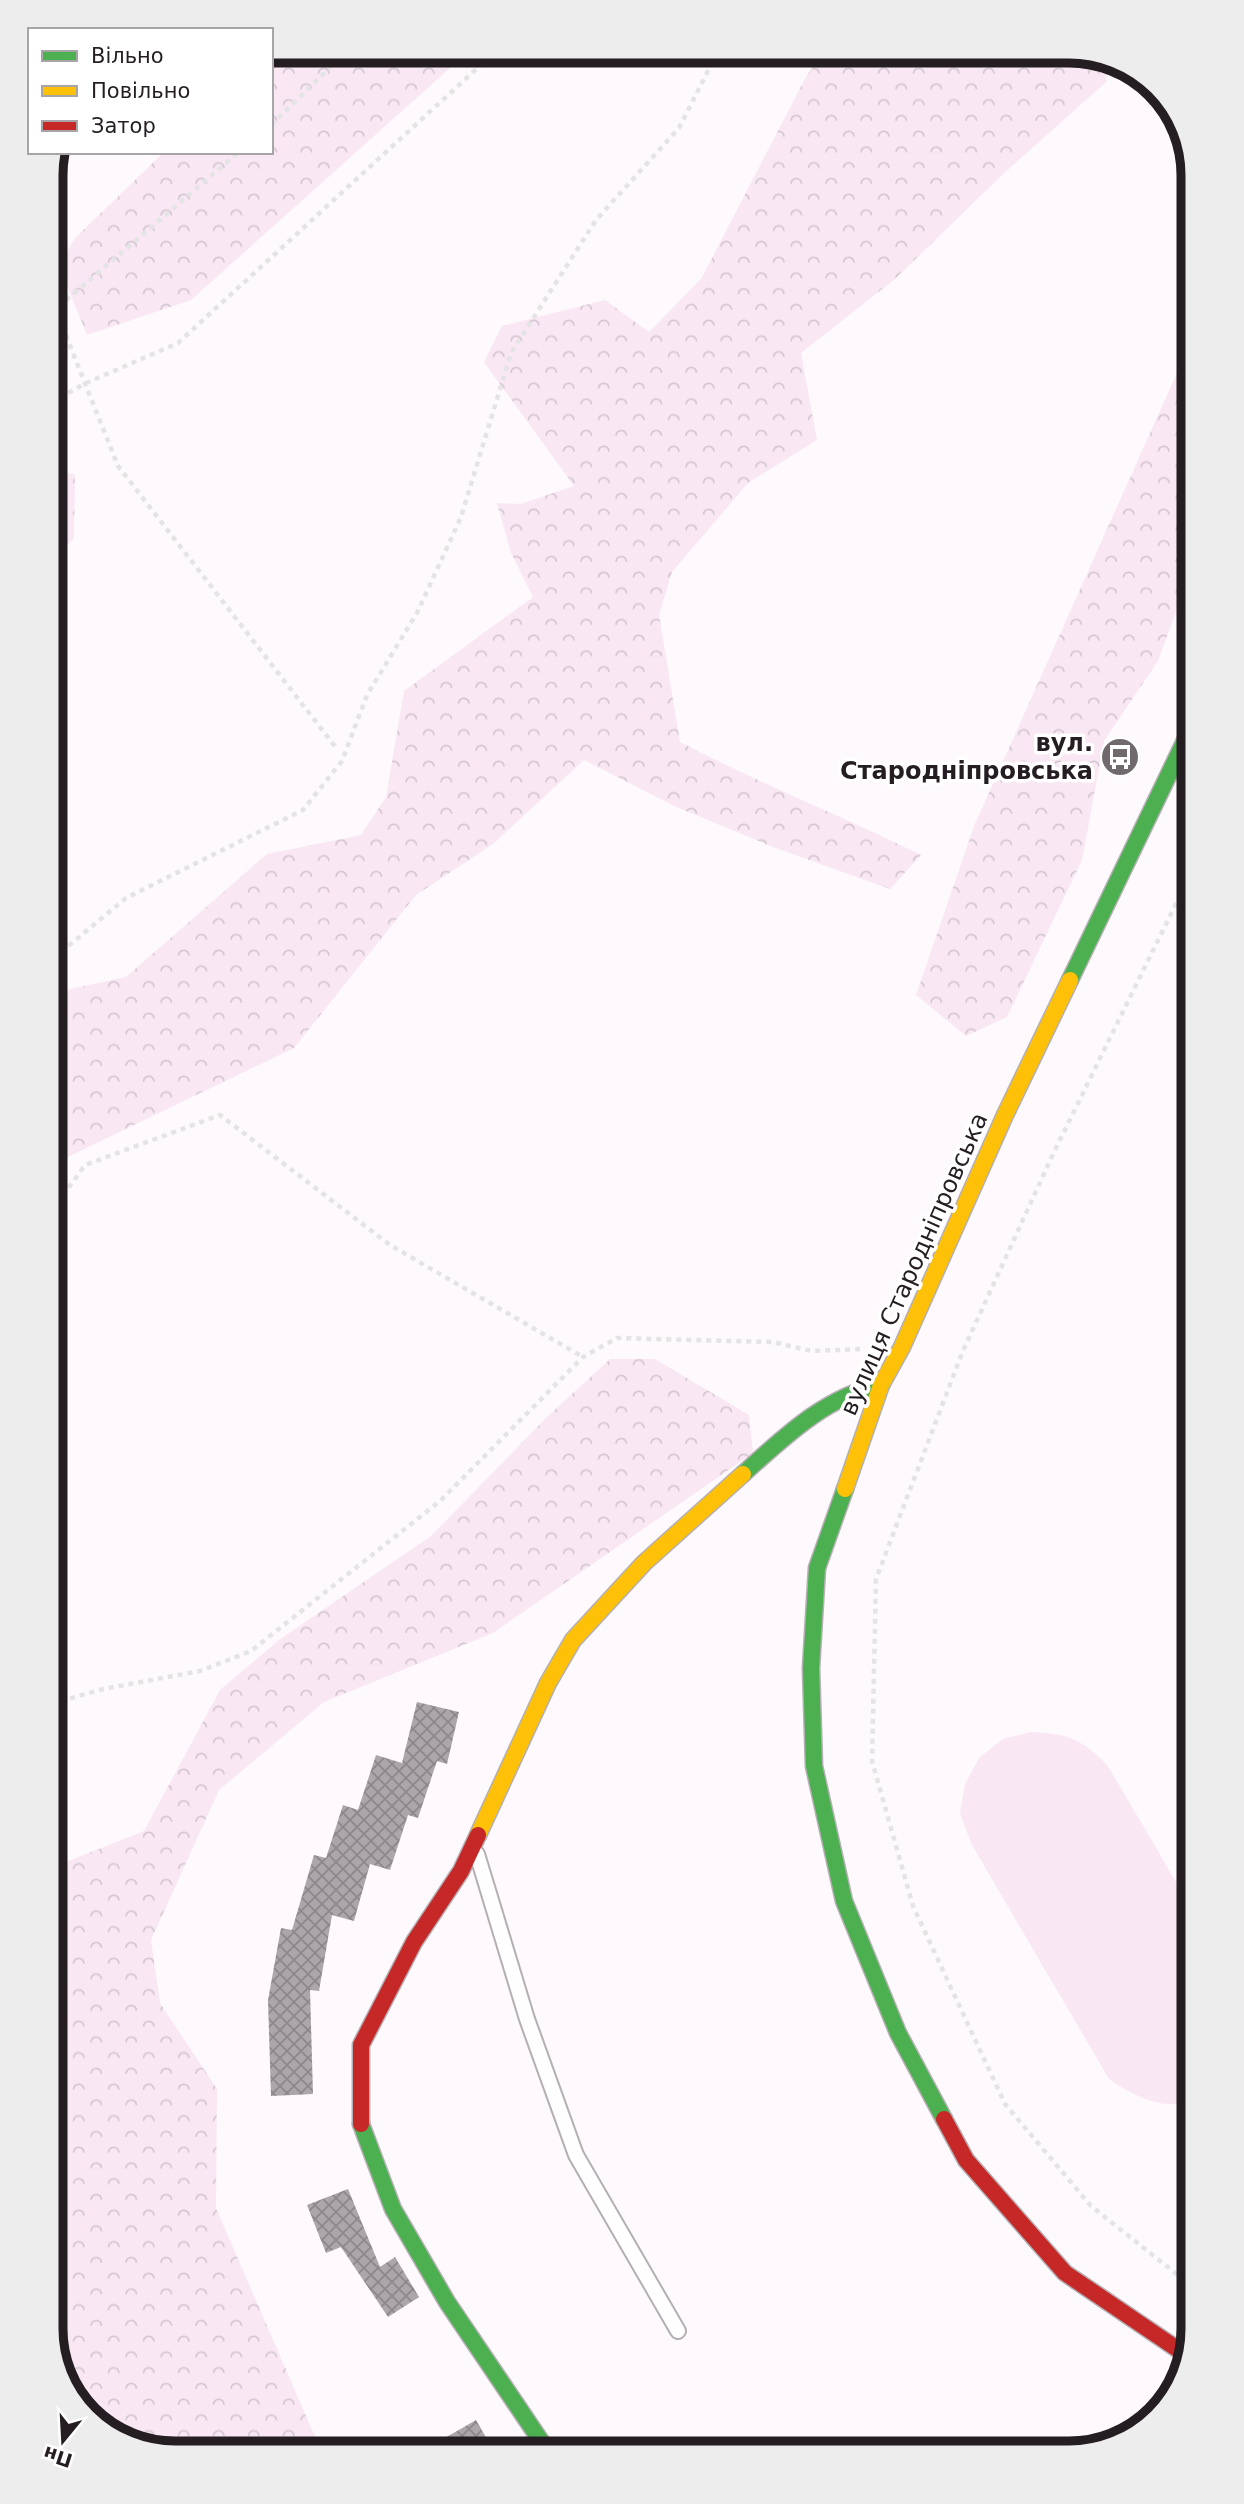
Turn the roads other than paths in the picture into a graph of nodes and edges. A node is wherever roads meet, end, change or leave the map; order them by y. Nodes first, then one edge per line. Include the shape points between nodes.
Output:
1 (1181, 749) edge
2 (881, 1385) junction
3 (474, 1844) junction
4 (678, 2331) dead end
5 (1179, 2351) edge
6 (540, 2441) edge

1 - 2 street, вулиця Стародніпровська
2 - 3 street via 833,1401 761,1458 643,1563 573,1640 548,1683
2 - 5 street, вулиця Стародніпровська via 817,1568 811,1668 814,1766 844,1901 898,2033 966,2160 1065,2273
3 - 4 lane via 527,2019 576,2155
3 - 6 street via 385,1993 362,2045 361,2126 393,2209 440,2291

